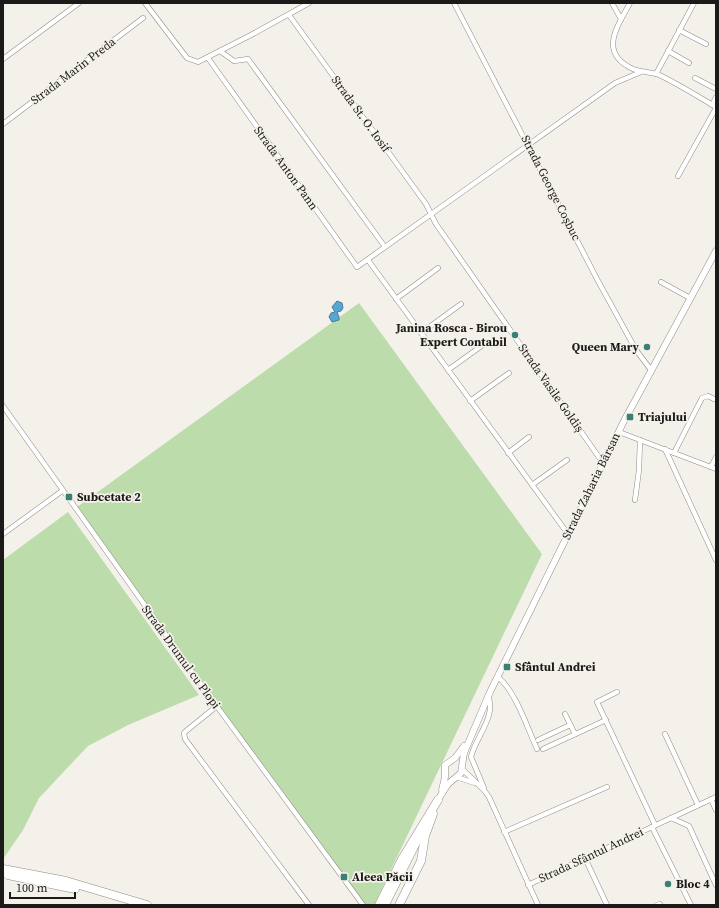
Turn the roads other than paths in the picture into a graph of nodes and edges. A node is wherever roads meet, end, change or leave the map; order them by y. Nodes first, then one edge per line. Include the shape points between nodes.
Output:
1 (79, 3) edge
2 (145, 3) edge
3 (309, 3) edge
4 (454, 3) edge
5 (612, 3) edge
6 (630, 3) edge
7 (694, 3) edge
8 (289, 15) junction
9 (143, 18) dead end
10 (621, 19) junction
11 (679, 30) junction
12 (706, 44) dead end
13 (668, 51) junction
14 (220, 52) junction
15 (208, 58) junction
16 (3, 59) edge
17 (689, 63) dead end
18 (641, 72) junction
19 (656, 74) junction
20 (695, 78) dead end
21 (716, 89) edge
22 (716, 97) edge
23 (715, 107) edge
24 (3, 124) edge
25 (529, 145) junction
26 (678, 176) dead end
27 (432, 215) junction
28 (385, 248) junction
29 (716, 251) edge
30 (368, 260) junction
31 (438, 268) dead end
32 (661, 282) dead end
33 (396, 298) junction
34 (690, 298) junction
35 (461, 304) dead end
36 (421, 333) junction
37 (487, 342) dead end
38 (448, 370) junction
39 (651, 370) junction
40 (510, 374) dead end
41 (714, 399) dead end
42 (470, 400) junction
43 (3, 406) edge
44 (619, 432) junction
45 (529, 437) dead end
46 (640, 440) junction
47 (665, 449) junction
48 (508, 452) junction
49 (674, 453) junction
50 (716, 457) edge
51 (567, 460) dead end
52 (604, 462) junction
53 (714, 468) edge
54 (532, 486) junction
55 (62, 491) junction
56 (635, 500) dead end
57 (3, 534) edge
58 (568, 534) junction
59 (716, 560) edge
60 (498, 677) junction
61 (617, 692) dead end
62 (488, 696) junction
63 (217, 706) junction
64 (565, 714) dead end
65 (606, 720) junction
66 (570, 725) junction
67 (476, 726) junction
68 (575, 734) junction
69 (665, 734) dead end
70 (538, 740) dead end
71 (537, 749) dead end
72 (543, 749) dead end
73 (452, 760) junction
74 (462, 767) junction
75 (446, 773) junction
76 (456, 777) junction
77 (475, 783) junction
78 (607, 787) dead end
79 (484, 790) junction
80 (439, 798) junction
81 (714, 798) edge
82 (698, 805) junction
83 (716, 810) edge
84 (671, 818) junction
85 (653, 826) junction
86 (504, 832) junction
87 (585, 858) junction
88 (3, 869) edge
89 (3, 875) edge
90 (528, 885) junction
91 (716, 885) edge
92 (131, 905) edge
93 (147, 905) edge
94 (309, 905) edge
95 (362, 905) edge
96 (379, 905) edge
97 (386, 905) edge
98 (399, 905) edge
99 (538, 905) edge
100 (607, 905) edge
101 (690, 905) edge

1 - 16 street
2 - 15 street via 187,58 198,62
3 - 8 street
4 - 25 street, Strada George Coșbuc
5 - 10 street
6 - 10 street
7 - 11 street
8 - 14 street
8 - 27 street, Strada St. O. Iosif
9 - 24 street, Strada Marin Preda
10 - 18 street via 612,41 615,54 619,61
11 - 12 street
11 - 13 street
13 - 17 street
13 - 19 street
14 - 15 street
14 - 28 street via 234,61 248,59
15 - 30 street, Strada Anton Pann via 357,267
18 - 19 street
18 - 25 street via 615,83
19 - 23 street
20 - 21 street
22 - 23 street
23 - 26 street
25 - 27 street
25 - 39 street, Strada George Coșbuc via 604,292 636,350
27 - 28 street
27 - 52 street, Strada Vasile Goldiș
28 - 30 street
29 - 34 main road, Strada Zaharia Bârsan
30 - 33 street
31 - 33 street
32 - 34 street
33 - 36 street
34 - 39 main road, Strada Zaharia Bârsan
35 - 36 street
36 - 38 street
37 - 38 street
38 - 42 street
39 - 44 main road, Strada Zaharia Bârsan
40 - 42 street
41 - 49 street via 708,396 701,400
42 - 48 street
43 - 55 street, Strada Drumul cu Plopi
44 - 46 street
44 - 52 main road, Strada Zaharia Bârsan
45 - 48 street
46 - 47 street
46 - 56 street via 640,470
47 - 49 street
47 - 59 street
48 - 54 street
49 - 53 street
50 - 53 street
51 - 54 street
52 - 58 main road, Strada Zaharia Bârsan
54 - 58 street
55 - 57 street
55 - 63 street, Strada Drumul cu Plopi
58 - 60 main road, Strada Zaharia Bârsan
60 - 62 main road, Strada Zaharia Bârsan
60 - 71 street via 513,696
61 - 65 street via 597,702
62 - 67 main road, Strada Zaharia Bârsan
62 - 79 street via 491,703 490,713 471,757
63 - 94 street via 186,731 185,739
63 - 95 street, Strada Drumul cu Plopi
64 - 66 street
65 - 68 street
65 - 85 street
66 - 68 street
66 - 70 street
67 - 73 main road
67 - 74 main road via 464,754
68 - 72 street
69 - 82 street
73 - 74 main road
73 - 75 main road via 445,765
74 - 76 main road via 461,773
74 - 77 street, Strada Sfântul Andrei
75 - 76 main road
75 - 80 main road
76 - 77 street, Strada Sfântul Andrei
76 - 80 main road
77 - 79 street, Strada Sfântul Andrei
78 - 86 street
79 - 86 street, Strada Sfântul Andrei
80 - 96 highway via 402,859
80 - 97 main road
80 - 98 highway via 425,836 421,861
81 - 82 street, Strada Sfântul Andrei
81 - 83 street
82 - 84 street, Strada Sfântul Andrei
84 - 85 street, Strada Sfântul Andrei
84 - 91 street via 689,826
85 - 87 street, Strada Sfântul Andrei
85 - 101 street
86 - 90 street, Strada Sfântul Andrei
87 - 90 street, Strada Sfântul Andrei
87 - 100 street
88 - 93 highway via 66,881
89 - 92 highway via 66,886
90 - 99 street

